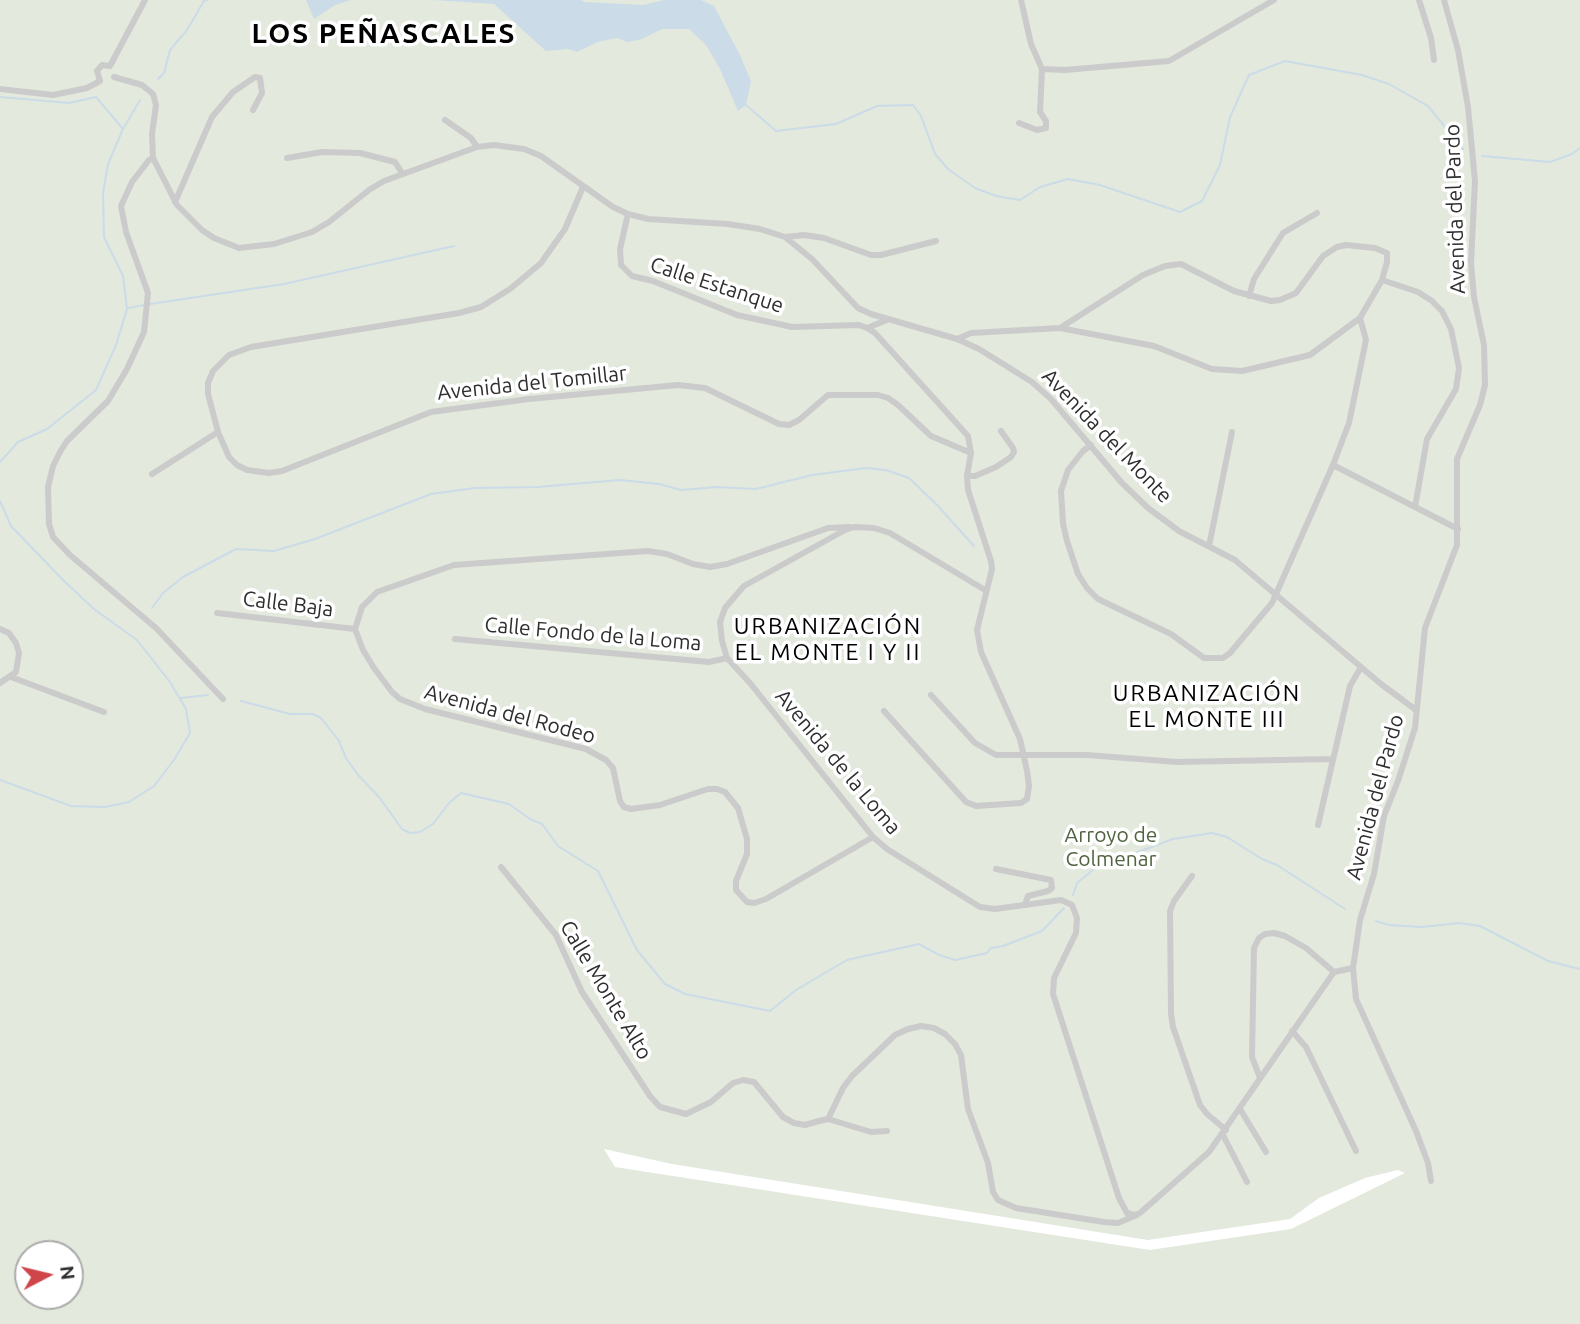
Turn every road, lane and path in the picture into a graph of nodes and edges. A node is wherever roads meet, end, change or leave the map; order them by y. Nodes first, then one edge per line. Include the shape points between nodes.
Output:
1 (145, 0) edge
2 (1021, 0) edge
3 (1274, 0) edge
4 (1419, 0) edge
5 (1444, 1) edge
6 (1434, 60) dead end
7 (110, 66) junction
8 (1042, 69) junction
9 (114, 77) junction
10 (100, 81) junction
11 (0, 89) edge
12 (253, 110) dead end
13 (445, 120) dead end
14 (1019, 122) dead end
15 (477, 148) junction
16 (153, 158) junction
17 (288, 158) dead end
18 (402, 173) junction
19 (583, 187) junction
20 (175, 202) junction
21 (1317, 213) dead end
22 (628, 214) junction
23 (804, 235) junction
24 (785, 237) junction
25 (936, 241) dead end
26 (798, 246) junction
27 (1382, 280) junction
28 (1249, 296) junction
29 (858, 308) junction
30 (871, 314) junction
31 (1360, 318) junction
32 (888, 320) junction
33 (860, 322) junction
34 (876, 323) junction
35 (867, 328) junction
36 (1060, 328) junction
37 (875, 333) junction
38 (957, 339) junction
39 (1001, 431) dead end
40 (218, 432) junction
41 (1231, 432) dead end
42 (1091, 445) junction
43 (971, 453) junction
44 (1333, 465) junction
45 (152, 474) dead end
46 (967, 476) junction
47 (1415, 507) junction
48 (854, 527) junction
49 (1458, 529) junction
50 (819, 531) junction
51 (832, 537) junction
52 (1209, 546) junction
53 (985, 590) junction
54 (1275, 594) junction
55 (217, 613) dead end
56 (0, 629) edge
57 (355, 629) junction
58 (455, 639) dead end
59 (727, 658) junction
60 (1361, 667) junction
61 (11, 677) junction
62 (0, 683) edge
63 (931, 695) dead end
64 (223, 699) dead end
65 (1416, 710) junction
66 (884, 711) dead end
67 (104, 712) dead end
68 (1024, 755) junction
69 (1332, 759) junction
70 (1318, 825) dead end
71 (873, 837) junction
72 (501, 867) dead end
73 (996, 869) dead end
74 (1192, 876) dead end
75 (1024, 905) junction
76 (1353, 968) junction
77 (1334, 972) junction
78 (1292, 1031) junction
79 (1260, 1078) junction
80 (1240, 1109) junction
81 (828, 1119) junction
82 (887, 1131) dead end
83 (1224, 1132) junction
84 (1266, 1152) dead end
85 (1356, 1152) dead end
86 (1431, 1181) dead end
87 (1247, 1182) dead end
88 (1125, 1211) junction
89 (1140, 1213) junction
90 (1122, 1222) junction

1 - 7 street
2 - 8 street
3 - 8 street via 1169,61
4 - 6 street
5 - 49 street, Avenida del Pardo via 1468,107 1475,181 1471,263 1486,363 1480,405 1457,459
7 - 9 street
7 - 10 street via 99,67 96,75
8 - 14 street via 1040,112 1046,128 1037,130
9 - 10 street via 110,82
9 - 16 street, Avenida del Monte via 142,85 153,94
10 - 11 street via 88,88 53,94
12 - 20 street via 262,93 260,78 255,77 233,92 212,117
13 - 15 street via 471,138
15 - 18 street, Avenida del Monte
15 - 19 street, Avenida del Monte via 503,145 523,149 541,156
16 - 20 street, Avenida del Monte
16 - 64 street via 132,182 121,206 148,293 144,332 108,401 67,441 53,466 49,524 70,555 156,628
17 - 18 street via 322,152 360,153 395,162
18 - 20 street, Avenida del Monte via 369,190 312,232 252,248 214,238
19 - 22 street, Avenida del Monte
19 - 40 street, Avenida del Tomillar via 565,229 541,263 481,307 261,345 229,355 208,383
21 - 28 street via 1283,233 1254,279
22 - 24 street, Avenida del Monte via 729,224
22 - 33 street, Calle Estanque via 620,257 632,276 737,315 792,327
23 - 24 street
23 - 25 street via 871,255
23 - 26 street
24 - 26 street, Avenida del Monte
26 - 29 street, Avenida del Monte
27 - 28 street via 1387,253 1346,245 1323,256 1302,288 1288,298 1271,301
27 - 31 street
27 - 47 street via 1418,292 1442,311 1459,368 1456,389 1427,439
28 - 36 street via 1181,264 1165,266
29 - 30 street, Avenida del Monte
29 - 33 street, Avenida del Monte
30 - 32 street, Avenida del Monte
30 - 33 street
30 - 34 street
31 - 36 street via 1310,355 1242,371 1212,369 1154,346
31 - 44 street via 1366,340 1349,423
32 - 34 street, Avenida del Monte
32 - 38 street, Avenida del Monte
33 - 35 street, Calle Estanque
34 - 35 street
34 - 37 street
35 - 37 street, Calle Estanque
36 - 38 street via 971,332
37 - 43 street, Calle Estanque via 968,436
38 - 42 street, Avenida del Monte via 1032,382
39 - 46 street via 1013,447 1011,457
40 - 43 street, Avenida del Tomillar via 237,465 269,473 431,412 695,386 789,425 828,395 878,395 898,405 931,436
40 - 45 street
41 - 52 street
42 - 52 street, Avenida del Monte via 1148,508
42 - 54 street via 1068,470 1061,499 1063,524 1078,574 1098,599 1212,659 1230,653
43 - 46 street
44 - 47 street
44 - 54 street
46 - 53 street via 991,561
47 - 49 street
48 - 50 street
48 - 51 street
48 - 53 street via 890,533
49 - 65 street, Avenida del Pardo via 1453,558 1425,628
50 - 51 street
50 - 57 street via 710,567 648,551 454,565 377,592 362,607
51 - 59 street via 763,574 733,597 720,622
52 - 54 street, Avenida del Monte via 1235,560
53 - 68 street via 978,630 981,652
54 - 60 street, Avenida del Monte
55 - 57 street, Calle Baja
56 - 61 street via 9,633 19,653 19,665
57 - 71 street, Avenida del Rodeo via 375,671 400,699 586,749 613,768 624,807 660,805 708,789 725,792 738,808 747,839 736,890 747,902 766,899
58 - 59 street, Calle Fondo de la Loma via 709,662
59 - 71 street, Avenida de la Loma
60 - 65 street, Avenida del Monte
60 - 69 street via 1350,686
61 - 62 street
61 - 67 street
63 - 68 street via 975,743 996,755
65 - 76 street, Avenida del Pardo via 1410,746 1380,830
66 - 68 street via 966,802 976,806 1025,802 1029,786
68 - 69 street via 1177,762
69 - 70 street
71 - 75 street, Avenida de la Loma via 980,907
72 - 81 street, Calle Monte Alto via 556,935 582,992 660,1107 686,1114 743,1080 754,1082 783,1117 794,1123
73 - 75 street, Avenida de la Loma via 1051,880 1052,888 1028,896
74 - 83 street via 1170,911 1171,1013 1200,1105
75 - 88 street, Avenida de la Loma via 1061,900 1075,910 1076,933 1055,978 1053,994
76 - 77 street
76 - 86 street, Avenida del Pardo via 1356,999 1416,1132
77 - 78 street
77 - 79 street via 1285,936 1274,933 1259,938 1254,948 1252,1057
78 - 79 street
78 - 85 street via 1306,1047
79 - 80 street
80 - 83 street
80 - 84 street
81 - 82 street, Calle Monte Alto via 871,1132
81 - 90 street via 847,1082 895,1035 908,1028 934,1028 945,1034 961,1055 968,1109 998,1200 1016,1208
83 - 87 street
83 - 89 street via 1209,1152
88 - 89 street
88 - 90 street
89 - 90 street

